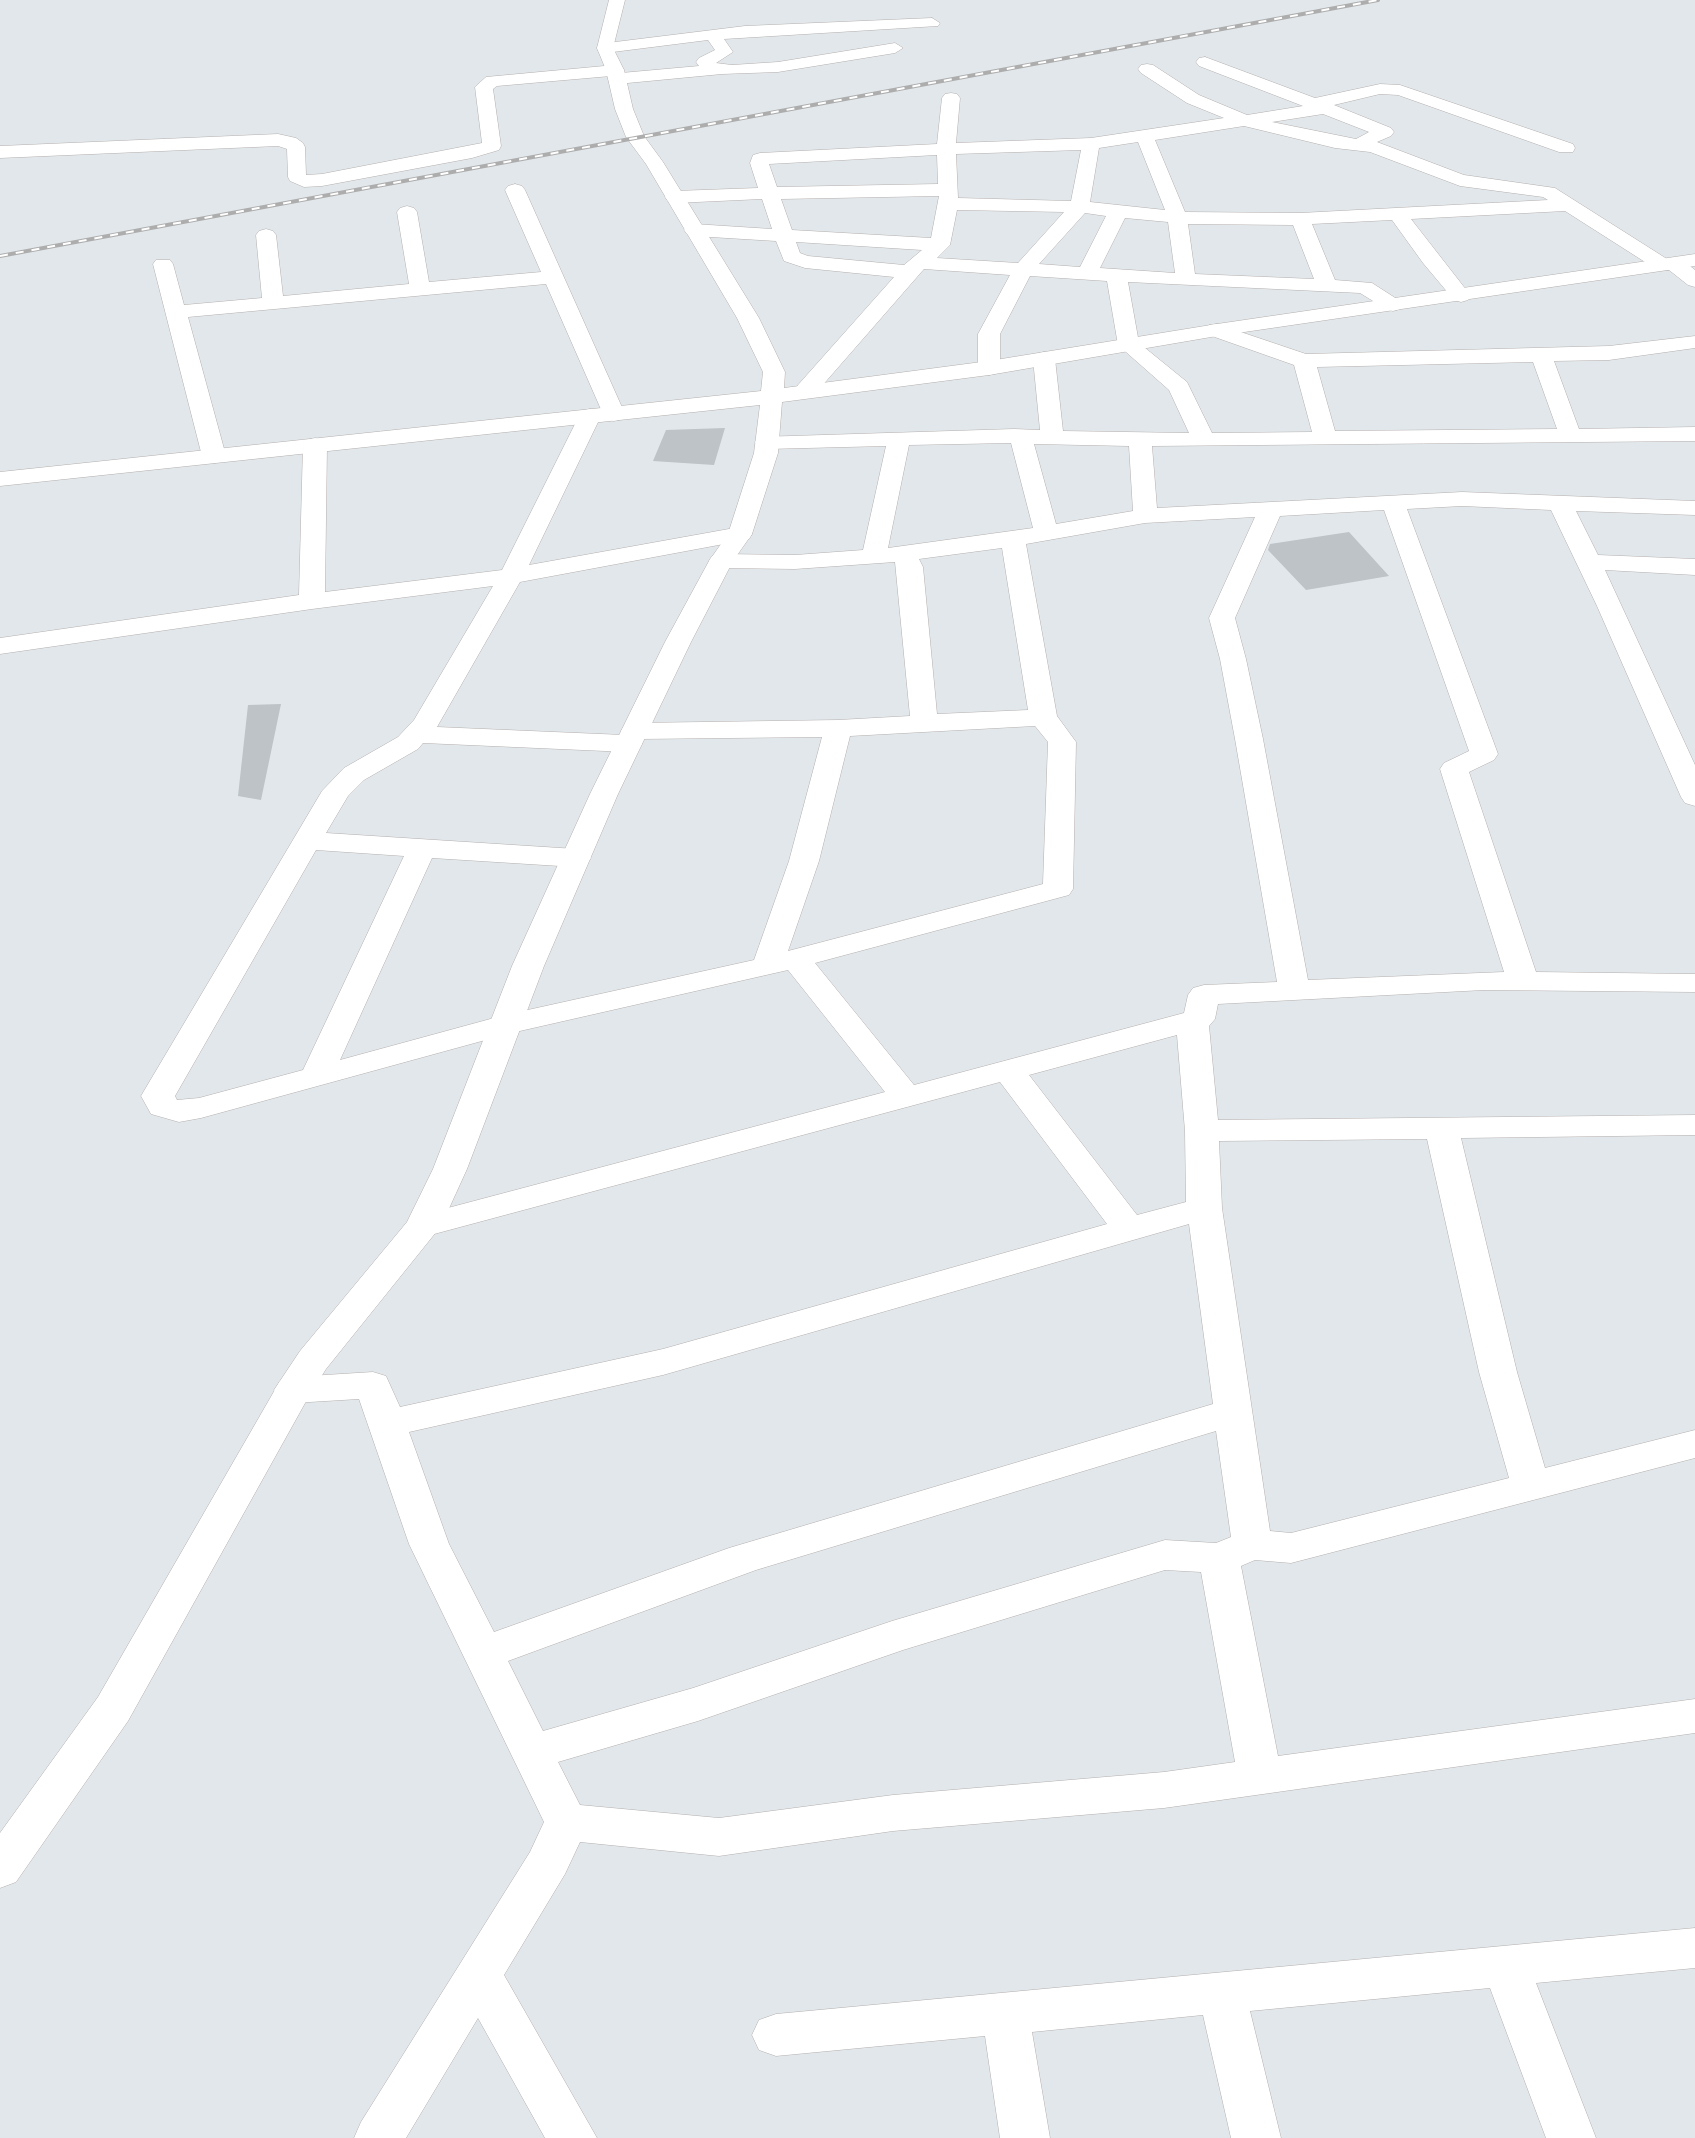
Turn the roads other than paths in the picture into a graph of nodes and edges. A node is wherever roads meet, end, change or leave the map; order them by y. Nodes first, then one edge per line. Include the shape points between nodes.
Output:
1 (617, 0) edge
2 (932, 24) dead end
3 (873, 27) junction
4 (745, 31) junction
5 (713, 35) junction
6 (1204, 62) dead end
7 (612, 66) junction
8 (778, 67) junction
9 (723, 69) junction
10 (1146, 69) dead end
11 (951, 99) dead end
12 (1321, 106) junction
13 (1249, 122) junction
14 (1145, 137) junction
15 (1091, 144) junction
16 (1355, 145) junction
17 (1566, 148) dead end
18 (946, 149) junction
19 (0, 152) edge
20 (515, 190) dead end
21 (769, 193) junction
22 (675, 197) junction
23 (948, 197) junction
24 (1569, 205) junction
25 (1080, 207) junction
26 (1118, 211) junction
27 (407, 212) dead end
28 (1398, 214) junction
29 (1177, 217) junction
30 (1300, 219) junction
31 (694, 230) junction
32 (783, 234) junction
33 (266, 235) dead end
34 (940, 245) junction
35 (1677, 263) edge
36 (163, 264) dead end
37 (915, 267) junction
38 (1023, 270) junction
39 (1087, 274) junction
40 (1116, 276) junction
41 (554, 277) junction
42 (1186, 280) junction
43 (1695, 281) edge
44 (1327, 285) junction
45 (420, 290) junction
46 (1461, 296) junction
47 (273, 303) junction
48 (1393, 305) junction
49 (176, 312) junction
50 (1217, 330) junction
51 (1695, 342) edge
52 (1129, 345) junction
53 (1541, 354) junction
54 (1044, 359) junction
55 (1304, 361) junction
56 (989, 368) junction
57 (806, 390) junction
58 (771, 396) junction
59 (602, 415) junction
60 (1695, 434) edge
61 (1021, 436) junction
62 (1571, 436) junction
63 (1052, 438) junction
64 (1140, 438) junction
65 (1326, 439) junction
66 (899, 440) junction
67 (1204, 440) junction
68 (767, 442) junction
69 (315, 445) junction
70 (214, 456) junction
71 (0, 479) edge
72 (1560, 503) junction
73 (1393, 504) junction
74 (1695, 508) edge
75 (1270, 511) junction
76 (1145, 516) junction
77 (1046, 533) junction
78 (740, 534) junction
79 (1013, 539) junction
80 (904, 554) junction
81 (874, 556) junction
82 (721, 561) junction
83 (1588, 562) junction
84 (1693, 571) edge
85 (511, 576) junction
86 (312, 601) junction
87 (0, 646) edge
88 (1043, 717) junction
89 (924, 724) junction
90 (838, 728) junction
91 (418, 734) junction
92 (631, 737) junction
93 (1695, 797) edge
94 (307, 841) junction
95 (422, 848) junction
96 (576, 858) junction
97 (781, 963) junction
98 (1523, 981) junction
99 (1695, 983) edge
100 (1294, 991) junction
101 (1191, 1021) junction
102 (505, 1025) junction
103 (1006, 1069) junction
104 (316, 1077) junction
105 (905, 1096) junction
106 (1695, 1126) edge
107 (1443, 1128) junction
108 (1202, 1131) junction
109 (1204, 1208) junction
110 (423, 1226) junction
111 (1130, 1228) junction
112 (293, 1390) junction
113 (1233, 1412) junction
114 (387, 1423) junction
115 (1695, 1444) edge
116 (1531, 1487) junction
117 (1235, 1551) junction
118 (483, 1653) junction
119 (1695, 1716) edge
120 (532, 1752) junction
121 (1260, 1777) junction
122 (566, 1822) junction
123 (0, 1869) edge
124 (1695, 1948) edge
125 (1506, 1966) junction
126 (479, 1975) junction
127 (1222, 1993) junction
128 (1005, 2013) junction
129 (777, 2036) dead end
130 (379, 2138) edge
131 (572, 2138) edge
132 (1025, 2138) edge
133 (1256, 2138) edge
134 (1571, 2138) edge

1 - 7 street
2 - 3 street
3 - 4 street
3 - 8 street via 901,53
4 - 5 street
4 - 8 street
5 - 7 street
5 - 9 street via 725,52 705,60 712,68
6 - 12 street
7 - 9 street
7 - 19 street via 492,81 484,87 492,146 322,180 304,181 297,177 296,147 278,140
7 - 22 street via 635,137
8 - 9 street
10 - 13 street via 1192,99
11 - 18 street
12 - 13 street
12 - 16 street via 1385,132
12 - 17 street via 1380,90 1400,90
13 - 14 street
13 - 16 street
14 - 15 street
14 - 29 street
15 - 18 street
15 - 25 street
16 - 24 street via 1377,148 1460,180 1548,192
18 - 21 street via 760,159
18 - 23 street
20 - 41 street
21 - 22 street
21 - 23 street
21 - 32 street
22 - 31 street
23 - 25 street
23 - 34 street
24 - 28 street
24 - 35 street
25 - 26 street
25 - 38 street
26 - 29 street
26 - 39 street
27 - 45 street
28 - 30 street
28 - 46 street
29 - 30 street
29 - 42 street
30 - 44 street
31 - 32 street
31 - 58 street via 748,318 774,372
32 - 34 street
32 - 37 street via 796,261
33 - 47 street
34 - 37 street
35 - 43 street
35 - 46 street
36 - 49 street
37 - 38 street
37 - 57 street
38 - 39 street
38 - 56 street via 989,334
39 - 40 street
40 - 42 street
40 - 52 street
41 - 45 street
41 - 59 street
42 - 44 street
44 - 48 street via 1365,286
45 - 47 street
46 - 48 street
47 - 49 street
48 - 50 street
49 - 70 street
50 - 52 street
50 - 55 street
51 - 53 street via 1609,352
52 - 54 street
52 - 67 street via 1179,387
53 - 55 street
53 - 62 street
54 - 56 street
54 - 63 street
55 - 65 street
56 - 57 street
57 - 58 street
58 - 59 street
58 - 68 street
59 - 69 street
59 - 85 street
60 - 62 street
61 - 63 street
61 - 66 street
61 - 77 street
62 - 65 street
63 - 64 street
64 - 67 street
64 - 76 street
65 - 67 street
66 - 68 street
66 - 81 street
68 - 78 street
69 - 70 street
69 - 86 street
70 - 71 street
72 - 73 street via 1462,499
72 - 74 street
72 - 83 street
73 - 75 street
73 - 98 street via 1484,754 1454,769
75 - 76 street
75 - 100 street via 1222,618 1249,739
76 - 77 street
77 - 79 street
78 - 82 street
78 - 85 street
79 - 80 street
79 - 88 street
80 - 81 street
80 - 89 street via 910,567
81 - 82 street via 795,562
82 - 92 street
83 - 84 street
83 - 93 street
85 - 86 street
85 - 91 street
86 - 87 street
88 - 89 street
88 - 97 street via 1062,742 1058,889
89 - 90 street
90 - 92 street
90 - 97 street
91 - 92 street
91 - 94 street via 345,782
92 - 96 street
94 - 95 street
94 - 104 street via 158,1096 163,1107 178,1112
95 - 96 street
95 - 104 street
96 - 102 street
97 - 102 street
97 - 105 street
98 - 99 street
98 - 100 street
100 - 101 street via 1204,996 1199,1019
101 - 103 street
101 - 108 street
102 - 104 street
102 - 110 street via 450,1169
103 - 105 street
103 - 111 street
105 - 110 street
106 - 107 street
107 - 108 street
107 - 116 street via 1498,1372
108 - 109 street
109 - 111 street
109 - 113 street
110 - 112 street
111 - 114 street via 663,1362
112 - 114 street via 373,1385
112 - 123 street via 113,1709
113 - 117 street
113 - 118 street via 743,1559
114 - 118 street via 429,1544
115 - 116 street
116 - 117 street via 1291,1548
117 - 120 street via 1166,1555 892,1638 698,1704
117 - 121 street
118 - 120 street
119 - 121 street
120 - 122 street
121 - 122 street via 1164,1790 893,1813 719,1837
122 - 126 street via 549,1861
124 - 125 street
125 - 127 street
125 - 134 street
126 - 130 street
126 - 131 street
127 - 128 street
127 - 133 street
128 - 129 street
128 - 132 street

